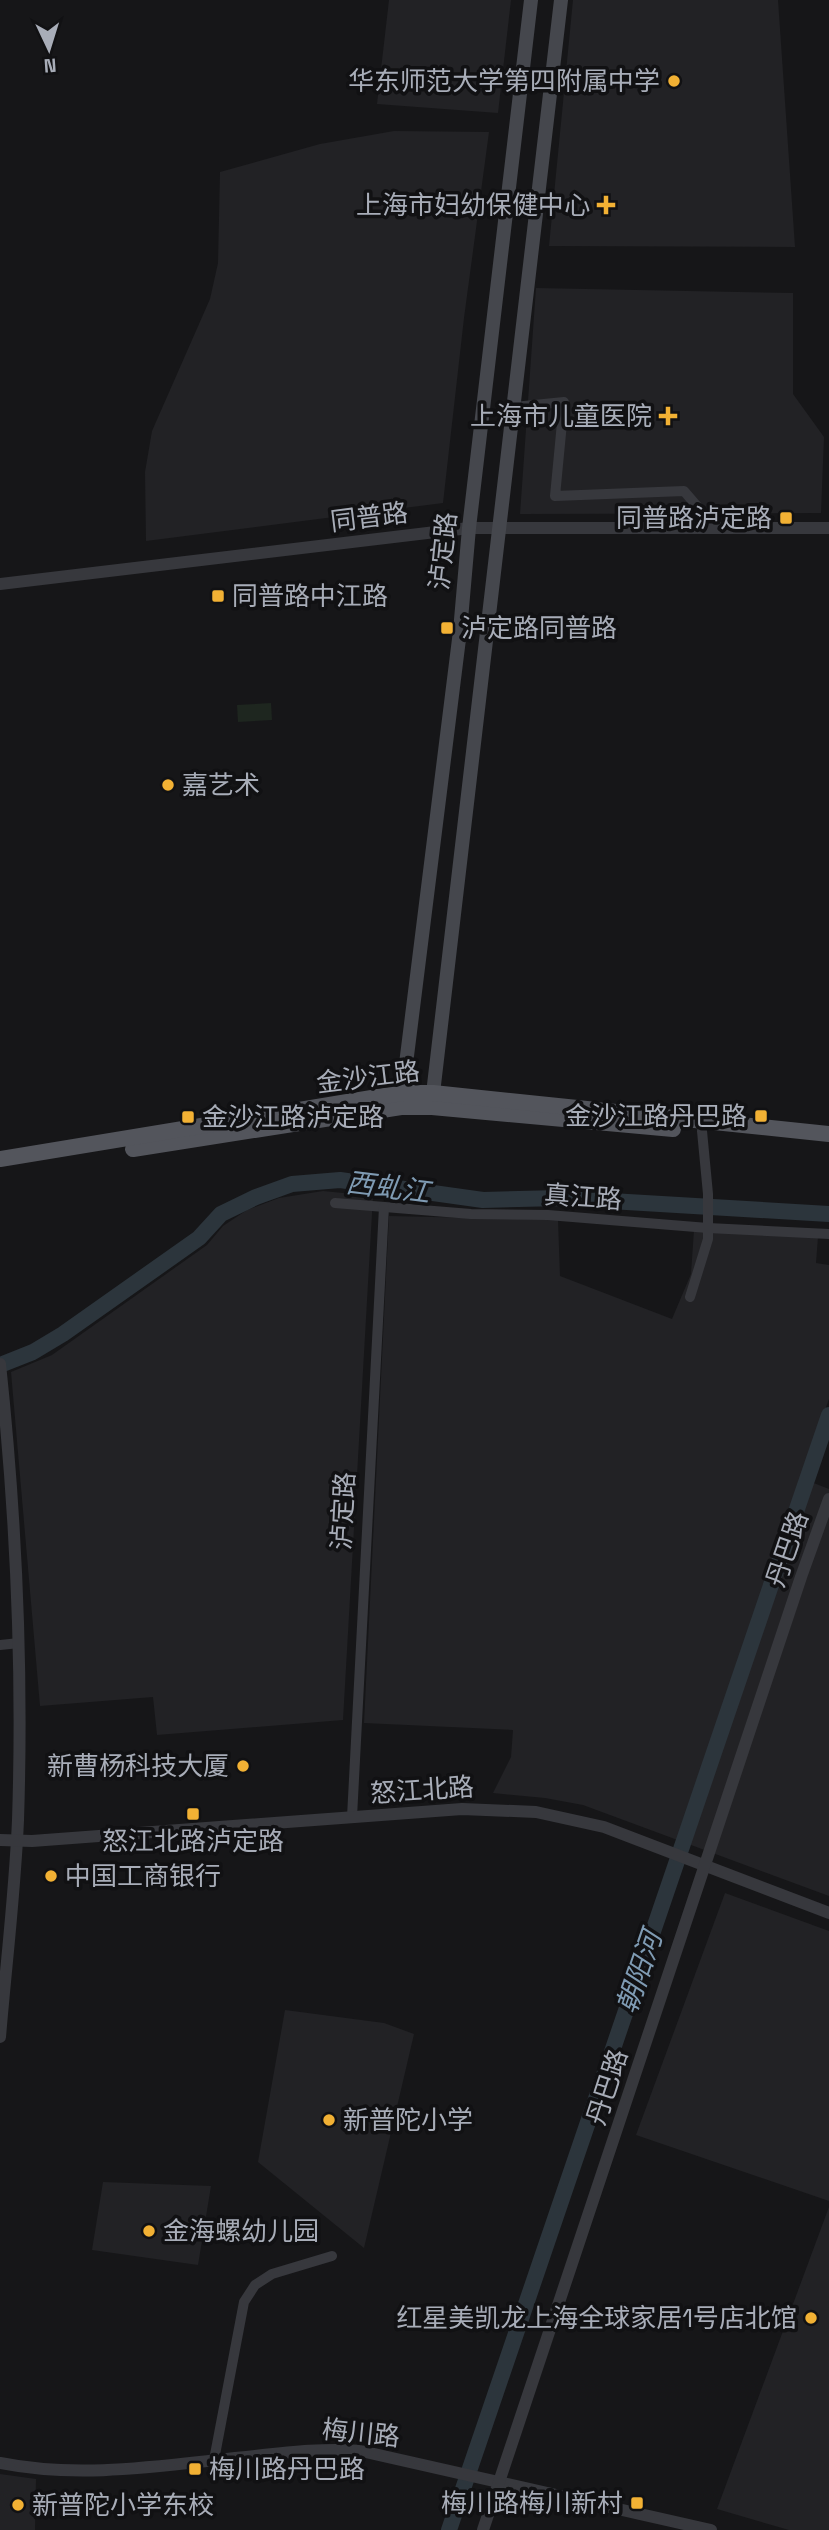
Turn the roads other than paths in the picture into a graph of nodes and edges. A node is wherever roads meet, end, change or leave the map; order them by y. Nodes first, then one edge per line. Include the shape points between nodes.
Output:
1 (531, 0) edge
2 (561, 0) edge
3 (513, 407) junction
4 (500, 527) junction
5 (715, 527) junction
6 (469, 528) junction
7 (829, 528) edge
8 (0, 584) edge
9 (401, 1100) junction
10 (433, 1100) junction
11 (702, 1131) junction
12 (829, 1134) edge
13 (829, 1143) edge
14 (0, 1159) edge
15 (0, 1169) edge
16 (335, 1203) dead end
17 (384, 1207) junction
18 (708, 1225) junction
19 (829, 1234) edge
20 (690, 1297) dead end
21 (0, 1364) edge
22 (6, 1493) edge
23 (829, 1499) edge
24 (19, 1643) junction
25 (0, 1645) edge
26 (352, 1817) junction
27 (0, 1840) edge
28 (17, 1841) junction
29 (705, 1866) junction
30 (829, 1913) edge
31 (0, 2037) edge
32 (332, 2256) dead end
33 (214, 2460) junction
34 (0, 2463) edge
35 (499, 2482) junction
36 (483, 2530) edge
37 (711, 2530) edge

1 - 6 main road, 泸定路
2 - 3 main road, 泸定路
3 - 4 main road, 泸定路
3 - 5 street via 564,402 555,496 684,491
4 - 5 street, 同普路
4 - 6 street, 同普路
4 - 10 main road, 泸定路
5 - 7 street, 同普路
6 - 8 street, 同普路
6 - 9 main road, 泸定路
9 - 10 main road, 金沙江路
9 - 14 main road, 金沙江路
9 - 15 main road, 金沙江路
10 - 11 main road, 金沙江路
10 - 12 main road, 金沙江路
11 - 13 main road, 金沙江路
11 - 18 street
16 - 17 street, 真江路
17 - 18 street, 真江路
17 - 26 street, 泸定路
18 - 19 street, 真江路
18 - 20 street
21 - 22 street
22 - 24 street
23 - 29 street, 丹巴路
24 - 25 street
24 - 28 street
26 - 28 street, 怒江北路
26 - 29 street, 怒江北路 via 462,1810 536,1812 604,1827
27 - 28 street, 怒江北路
28 - 31 street
29 - 30 street, 怒江北路
29 - 35 street, 丹巴路
32 - 33 street via 272,2274 250,2292 238,2325
33 - 34 street, 梅川路 via 77,2471
33 - 35 street, 梅川路 via 337,2449
35 - 36 street, 丹巴路
35 - 37 street, 梅川路

